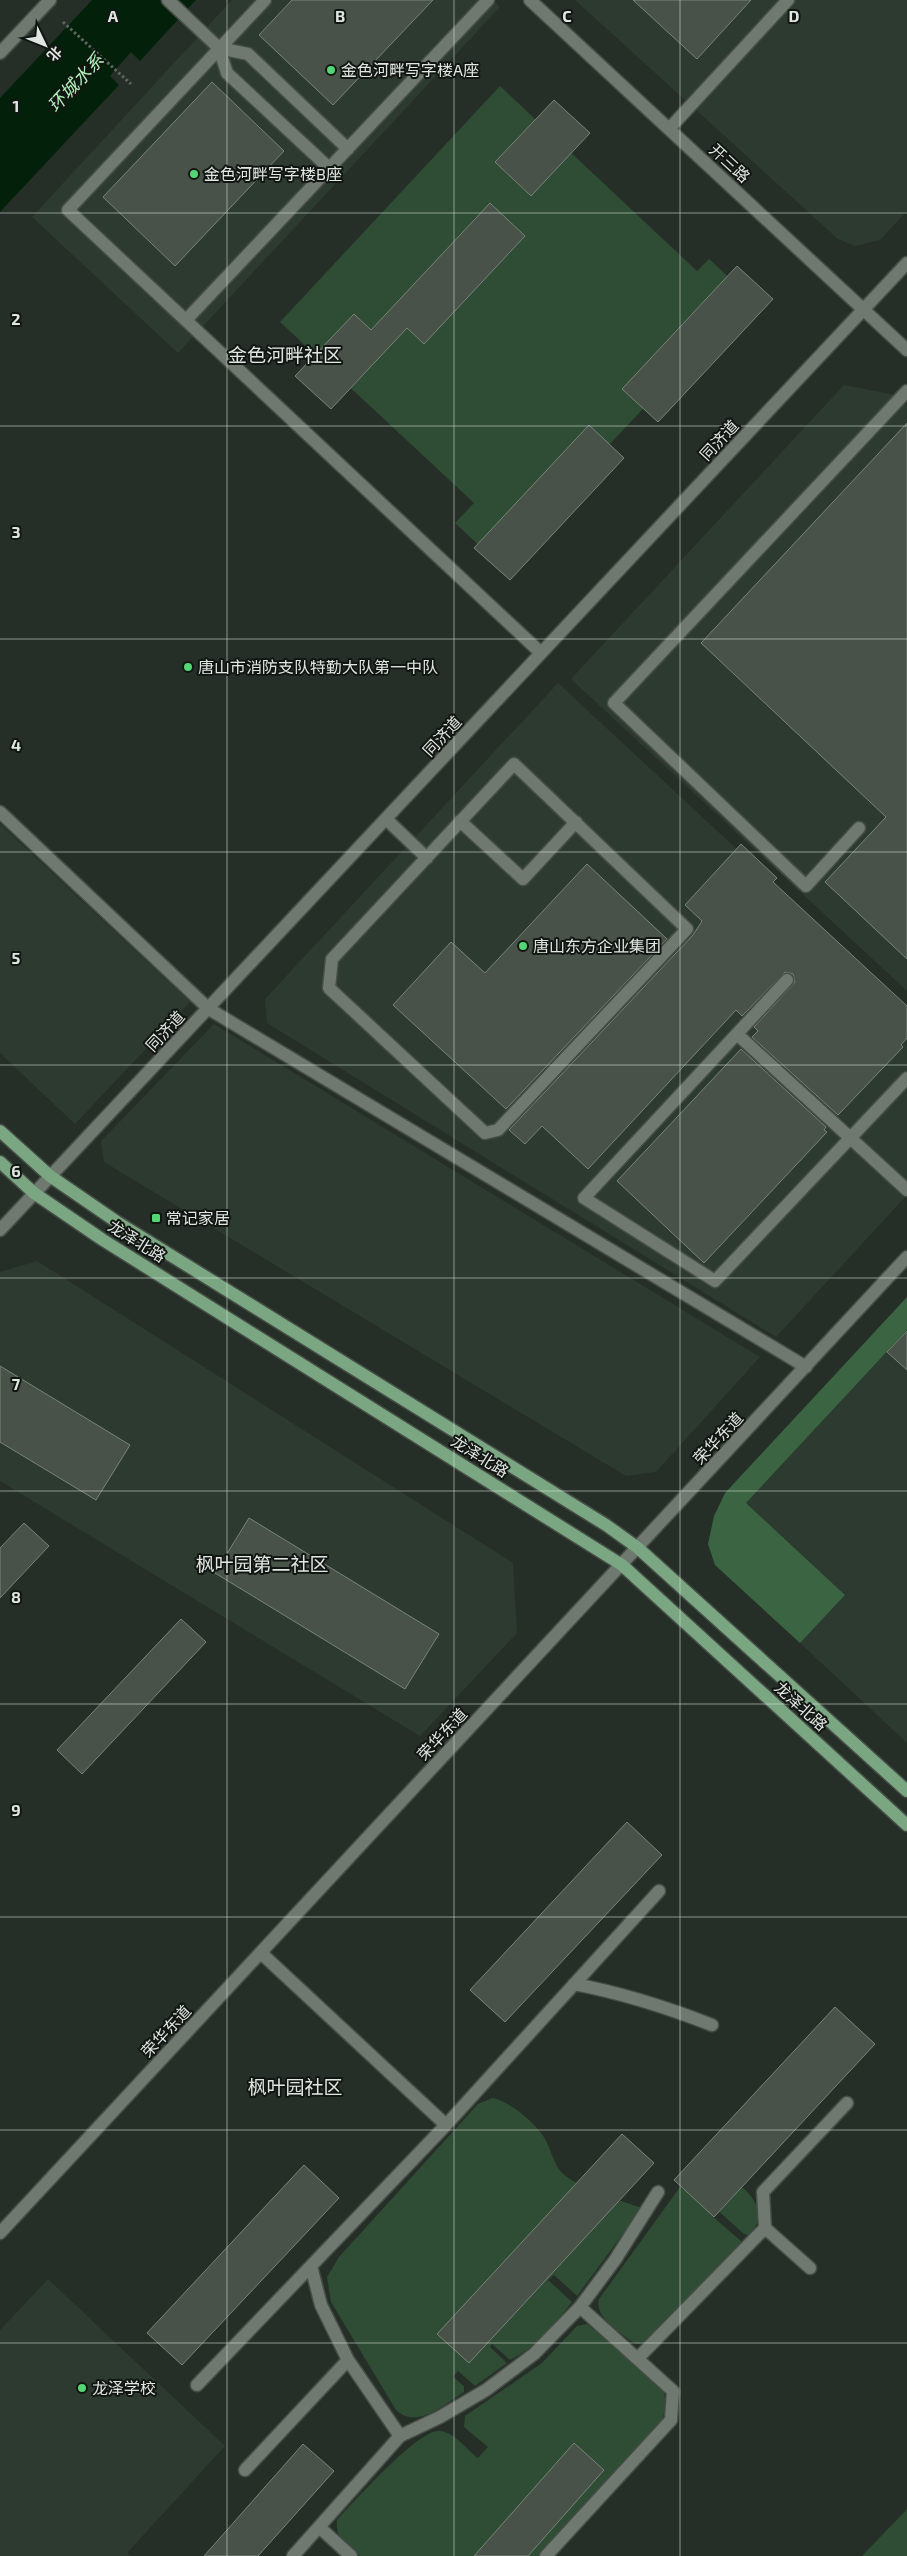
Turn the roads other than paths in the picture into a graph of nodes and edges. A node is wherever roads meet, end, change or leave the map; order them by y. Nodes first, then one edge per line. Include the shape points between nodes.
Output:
1 (50, 0) edge
2 (168, 0) edge
3 (264, 0) edge
4 (488, 0) edge
5 (530, 0) edge
6 (788, 0) edge
7 (219, 48) junction
8 (0, 53) edge
9 (669, 129) junction
10 (348, 149) junction
11 (329, 168) junction
12 (907, 263) edge
13 (864, 310) junction
14 (187, 319) junction
15 (907, 350) edge
16 (907, 391) edge
17 (541, 653) junction
18 (0, 812) edge
19 (386, 819) junction
20 (460, 822) junction
21 (576, 822) junction
22 (859, 828) dead end
23 (427, 858) junction
24 (787, 980) dead end
25 (209, 1009) junction
26 (737, 1034) junction
27 (907, 1078) edge
28 (0, 1131) edge
29 (850, 1138) junction
30 (0, 1162) edge
31 (50, 1176) junction
32 (907, 1190) edge
33 (34, 1193) junction
34 (0, 1230) edge
35 (907, 1258) edge
36 (806, 1367) junction
37 (638, 1548) junction
38 (622, 1565) junction
39 (907, 1791) edge
40 (907, 1825) edge
41 (659, 1891) dead end
42 (261, 1953) junction
43 (574, 1984) junction
44 (712, 2025) dead end
45 (847, 2103) dead end
46 (446, 2125) junction
47 (658, 2192) dead end
48 (765, 2228) junction
49 (0, 2233) edge
50 (312, 2266) junction
51 (810, 2268) dead end
52 (580, 2307) junction
53 (638, 2358) junction
54 (348, 2360) junction
55 (197, 2384) dead end
56 (400, 2436) junction
57 (245, 2470) dead end
58 (320, 2527) junction
59 (294, 2556) edge
60 (351, 2556) edge
61 (546, 2556) edge

1 - 8 street
2 - 7 street
3 - 7 street
4 - 10 street
5 - 9 street, 开三路
6 - 9 street
7 - 10 street via 248,54
7 - 11 street via 227,74
7 - 14 street via 68,210
9 - 13 street, 开三路
10 - 11 street
11 - 14 street
12 - 13 street, 同济道
13 - 15 street, 开三路
13 - 17 street, 同济道
14 - 17 street
16 - 22 street via 614,703 806,886
17 - 19 street, 同济道
18 - 25 street
19 - 23 street
19 - 25 street, 同济道
20 - 21 street via 523,879
20 - 21 street via 514,764
20 - 23 street
21 - 23 street via 687,929 498,1130 485,1133 329,988 332,960
24 - 26 street
25 - 31 street, 同济道
25 - 36 street
26 - 29 street
26 - 29 street via 584,1198 716,1281
27 - 29 street
28 - 31 main road, 龙泽北路
29 - 32 street
30 - 33 main road, 龙泽北路
31 - 33 street, 同济道
31 - 37 main road, 龙泽北路 via 116,1222 606,1525
33 - 34 street, 同济道
33 - 38 main road, 龙泽北路 via 103,1240
35 - 36 street, 荣华东道
36 - 37 street, 荣华东道
37 - 38 street, 荣华东道
37 - 39 main road, 龙泽北路
38 - 40 main road, 龙泽北路
38 - 42 street, 荣华东道
41 - 43 street
42 - 46 street
42 - 49 street, 荣华东道
43 - 44 street via 655,2003
43 - 46 street
45 - 48 street via 763,2192
46 - 50 street
47 - 52 street via 615,2260
48 - 51 street
48 - 53 street
50 - 54 street via 321,2305
50 - 55 street
52 - 53 street
52 - 56 street via 534,2354 486,2390
53 - 61 street via 673,2391 671,2420
54 - 56 street
54 - 57 street
56 - 58 street
58 - 59 street
58 - 60 street

